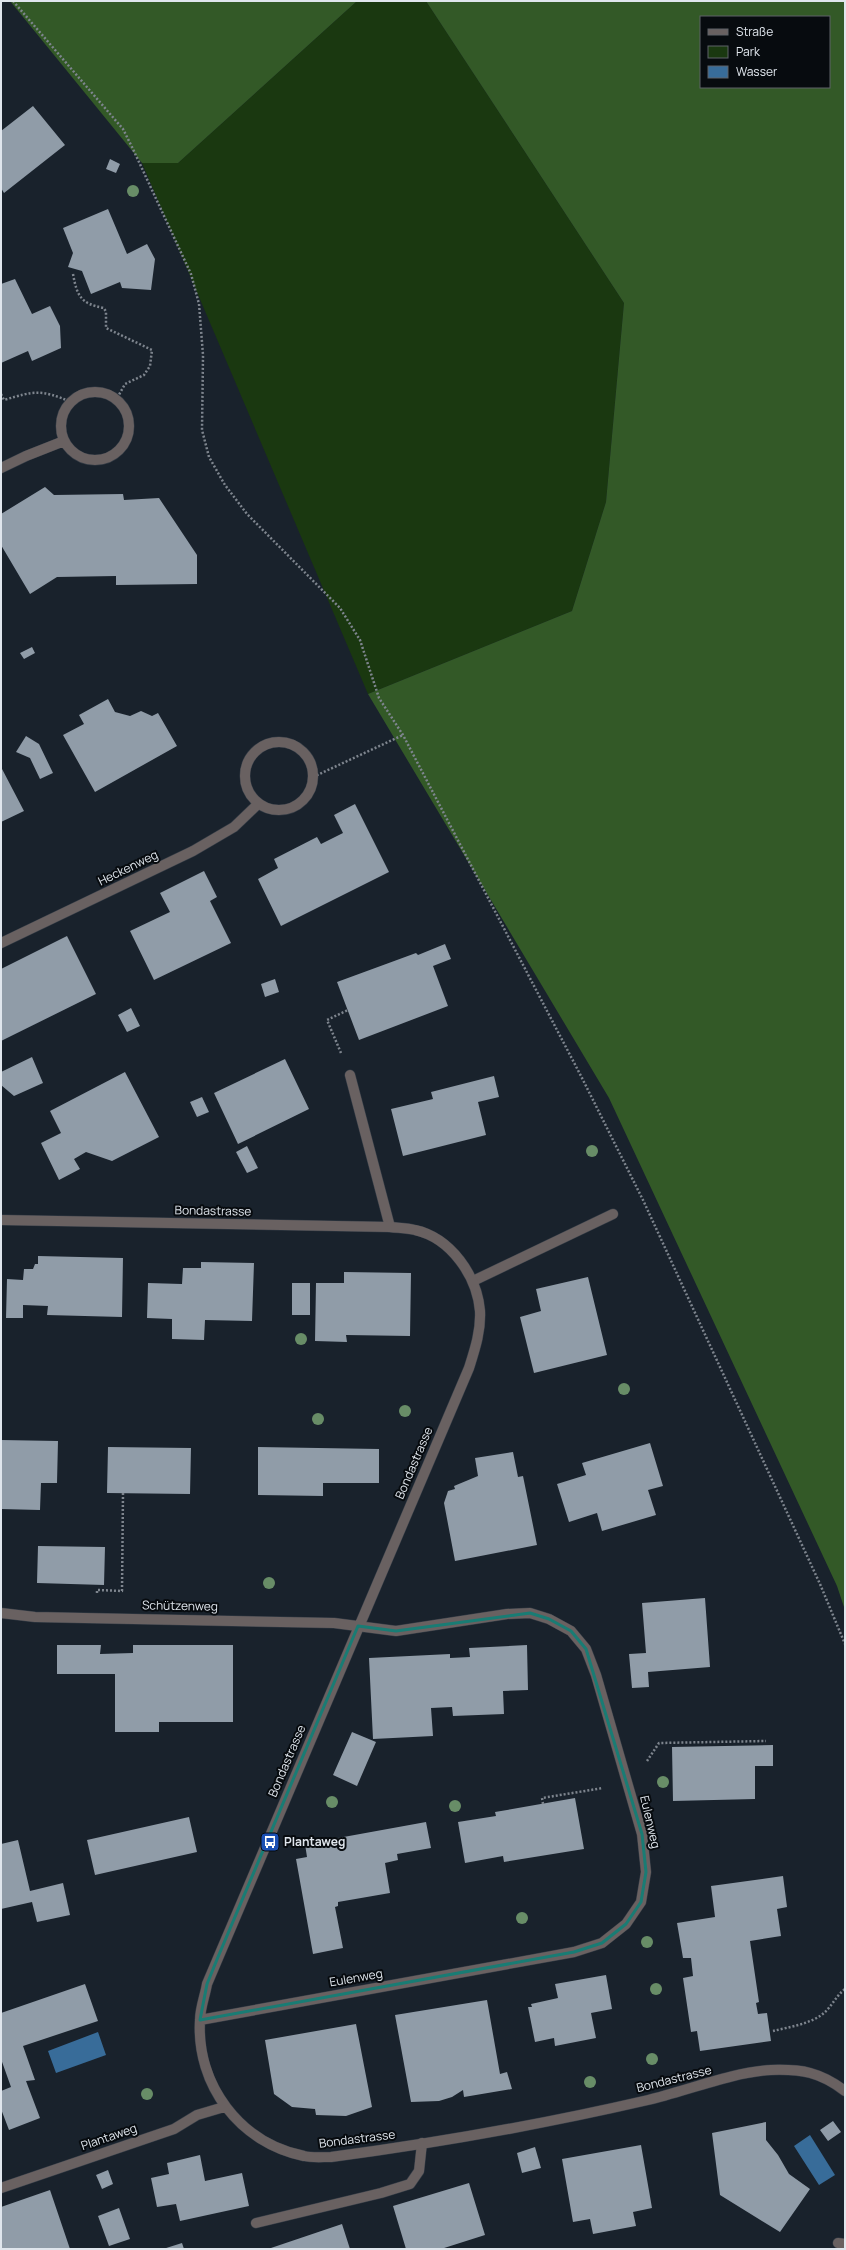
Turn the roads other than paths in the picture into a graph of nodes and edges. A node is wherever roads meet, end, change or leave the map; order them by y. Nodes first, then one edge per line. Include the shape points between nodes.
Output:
1 (64, 441) junction
2 (1, 468) edge
3 (258, 804) junction
4 (1, 943) edge
5 (350, 1075) road end
6 (613, 1214) dead end
7 (1, 1220) edge
8 (390, 1227) junction
9 (473, 1282) junction
10 (1, 1613) edge
11 (358, 1626) junction
12 (200, 2020) junction
13 (845, 2091) edge
14 (224, 2107) junction
15 (422, 2143) junction
16 (1, 2188) edge
17 (256, 2223) dead end

1 - 1 street via 80,457 91,460 113,455 121,447 128,427 123,408 116,400 98,392 88,393 70,402 62,421
1 - 2 street
3 - 3 street via 249,795 244,783 244,770 249,758 258,748 269,743 282,742 295,746 305,754 311,765 313,778 304,801 282,811 269,810
3 - 4 street, Heckenweg via 234,827 193,851
5 - 8 street
6 - 9 street
7 - 8 street, Bondastrasse
8 - 9 street, Bondastrasse via 416,1230 440,1241 458,1258
9 - 11 street, Bondastrasse via 480,1311 478,1341 469,1368
10 - 11 street, Schützenweg via 35,1617 334,1623
11 - 12 street, Bondastrasse via 207,1984
11 - 12 street, Eulenweg via 396,1631 507,1614 530,1613 549,1619 571,1631 586,1649 596,1675 642,1834 646,1872 641,1902 626,1924 602,1943 574,1952
12 - 14 street, Bondastrasse via 201,2054 213,2088
13 - 15 street, Bondastrasse via 828,2078 805,2071 770,2070 626,2105
14 - 15 street, Bondastrasse via 257,2137 280,2149 304,2156 331,2157
14 - 16 street, Plantaweg via 198,2115 174,2129
15 - 17 street via 418,2171 410,2184

